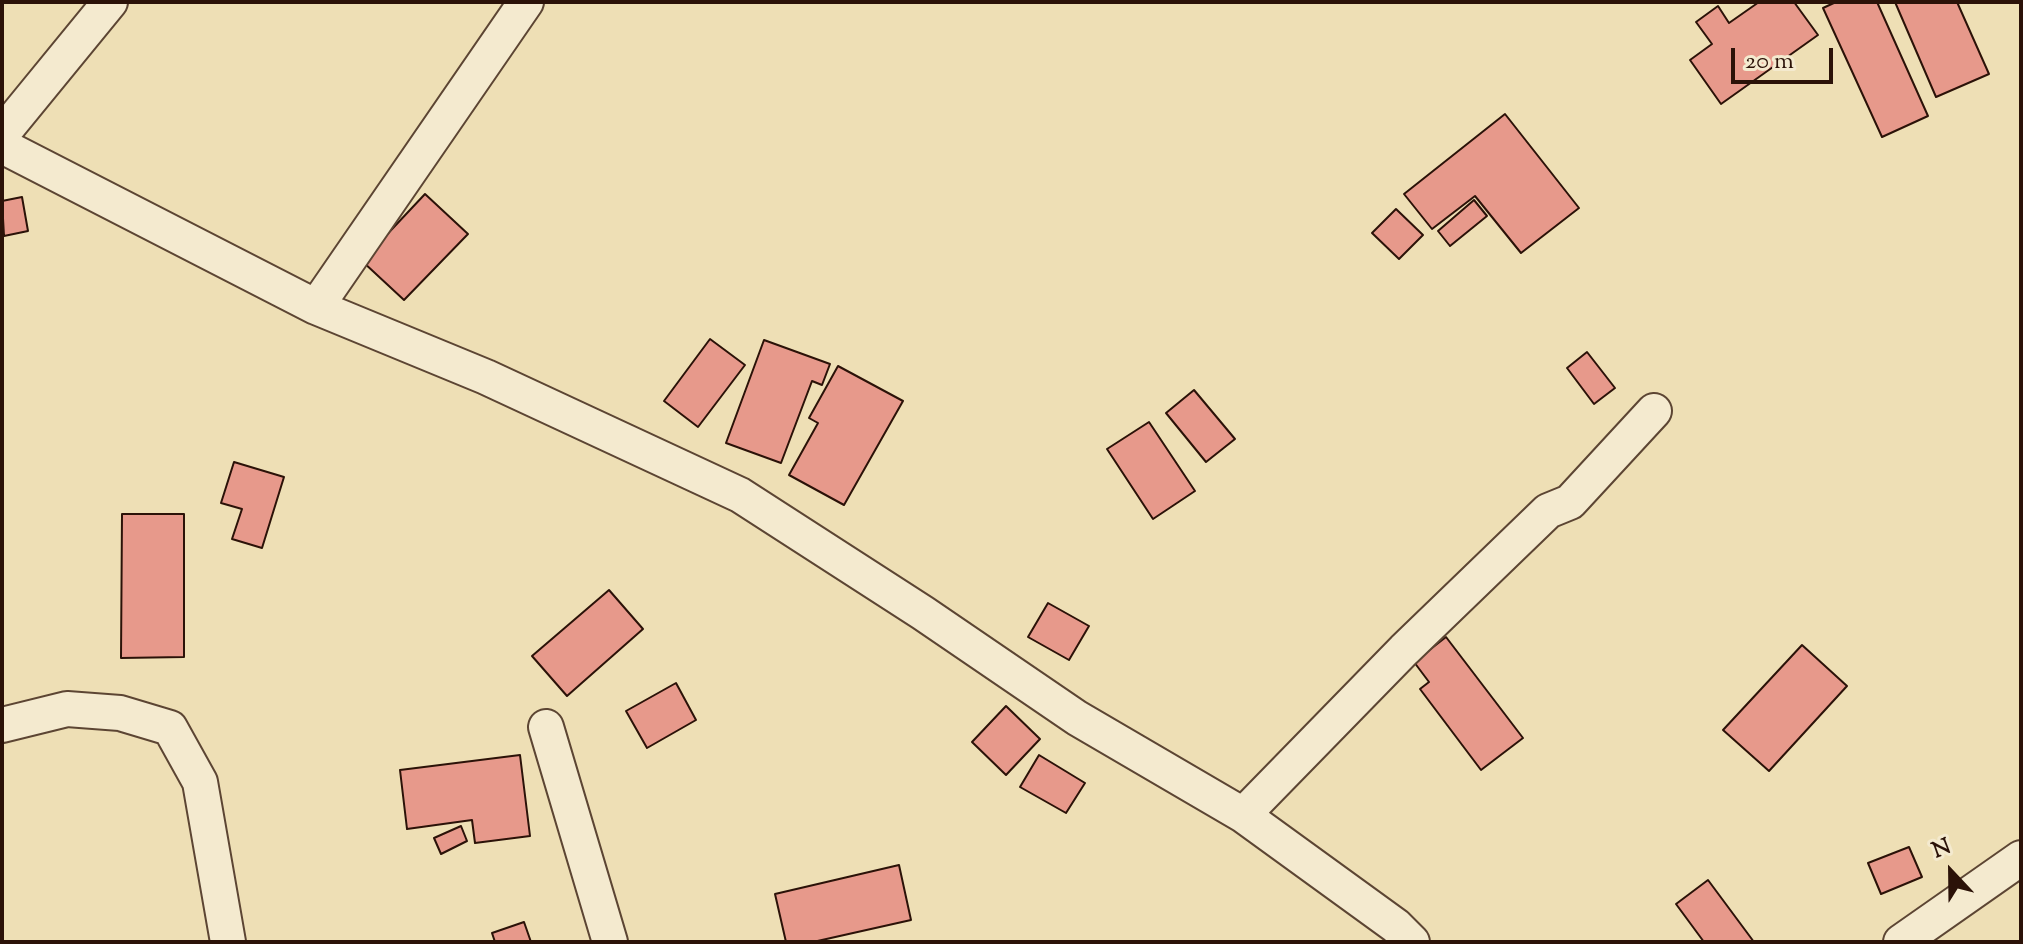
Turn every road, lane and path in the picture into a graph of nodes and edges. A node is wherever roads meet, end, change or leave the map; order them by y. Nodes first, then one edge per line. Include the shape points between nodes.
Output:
1 (110, 2) edge
2 (526, 2) edge
3 (2, 134) edge
4 (2, 146) edge
5 (316, 307) junction
6 (1654, 411) dead end
7 (2, 725) edge
8 (546, 727) dead end
9 (1243, 815) junction
10 (2021, 858) edge
11 (228, 942) edge
12 (610, 942) edge
13 (1412, 942) edge
14 (1901, 942) edge

1 - 3 street
2 - 5 street
4 - 5 street
5 - 9 street via 486,377 740,495 1077,718
6 - 9 street via 1570,502 1548,511
7 - 11 street via 67,709 120,713 170,728 200,782
8 - 12 street
9 - 13 street
10 - 14 street

